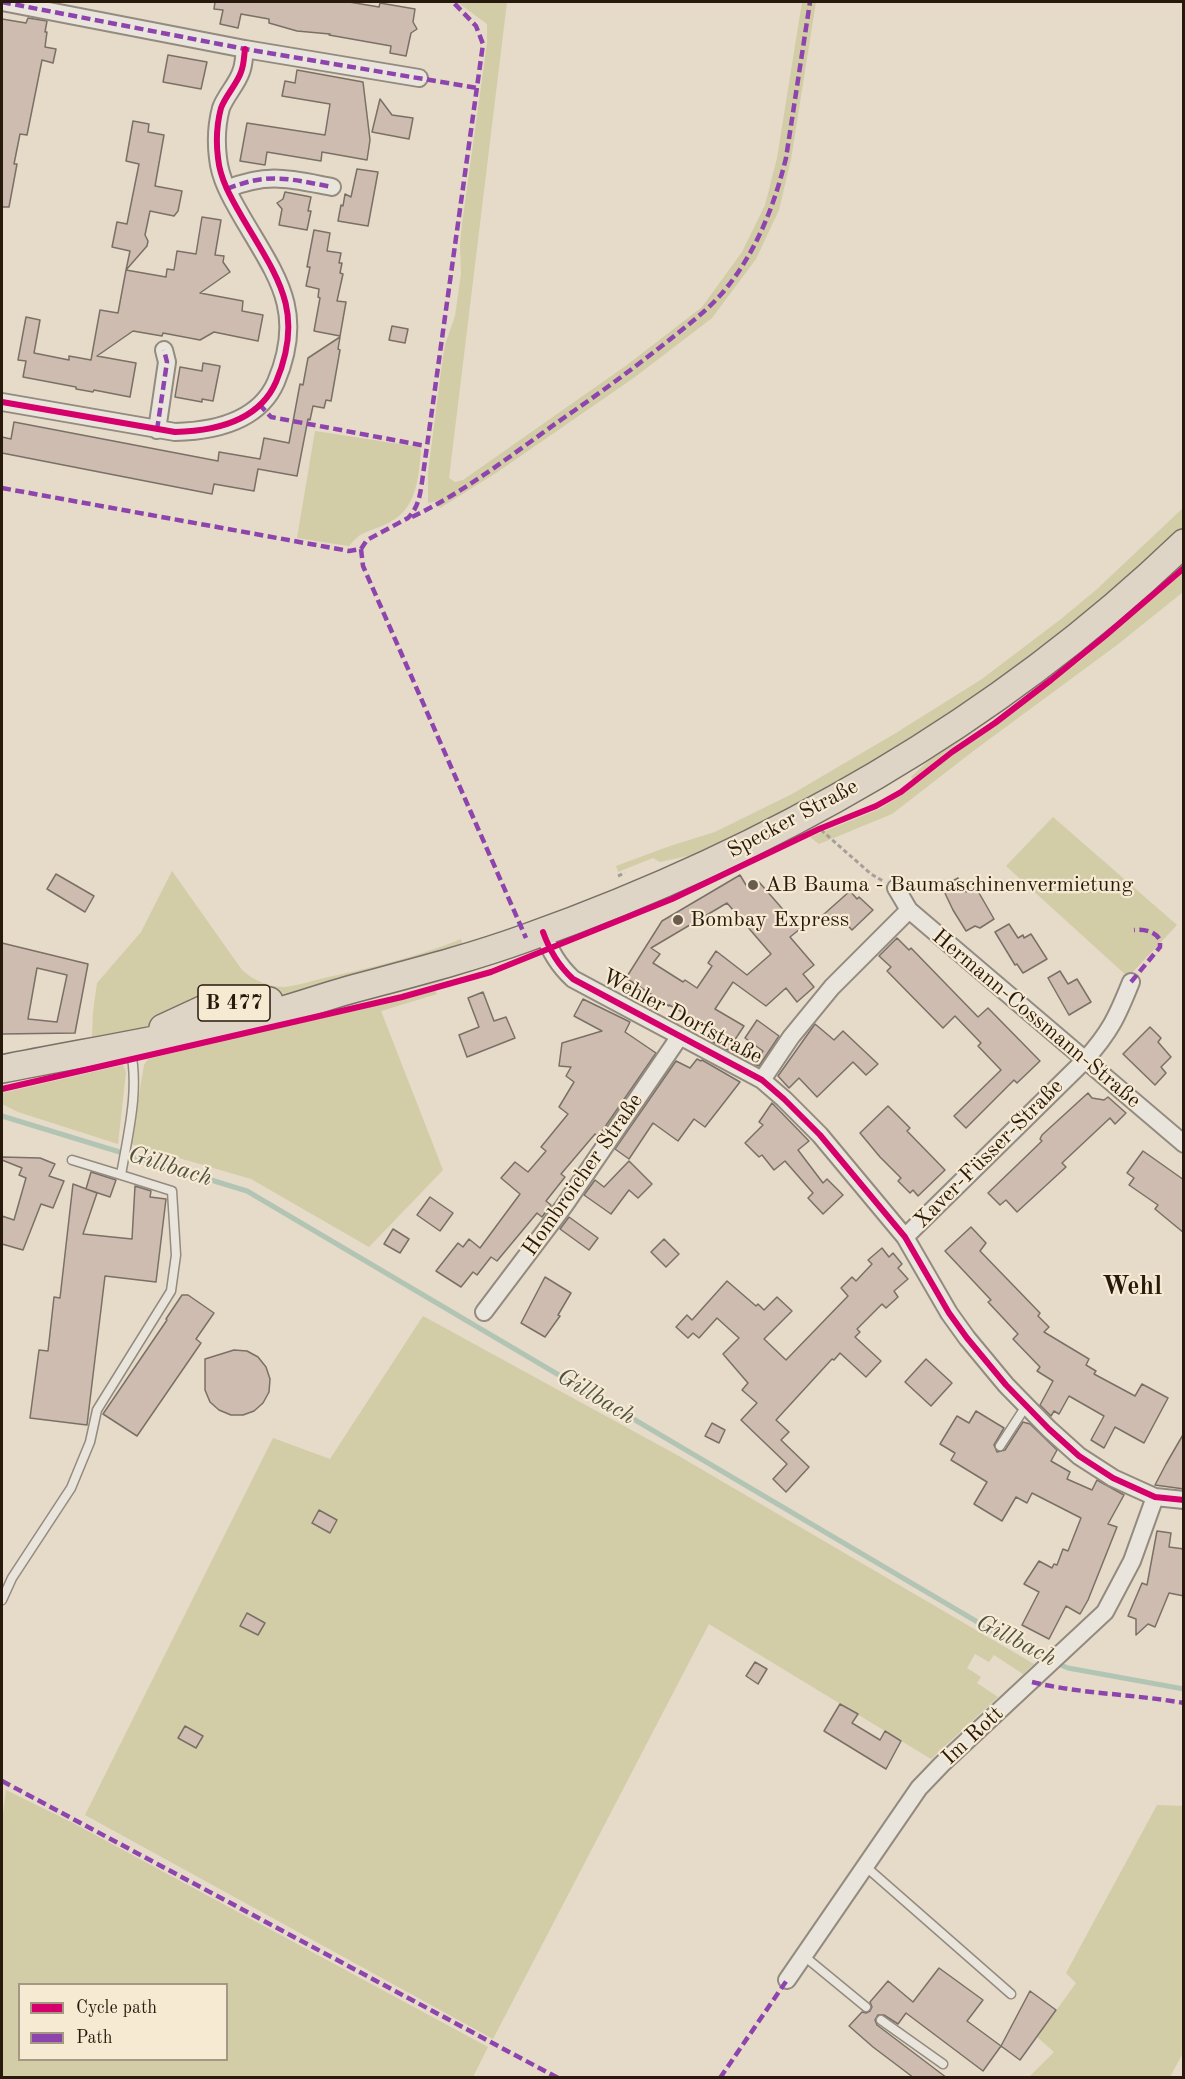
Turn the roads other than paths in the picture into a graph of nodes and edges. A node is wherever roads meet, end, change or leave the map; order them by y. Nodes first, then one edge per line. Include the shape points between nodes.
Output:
1 (2, 3) edge
2 (244, 49) junction
3 (420, 78) dead end
4 (332, 187) dead end
5 (226, 189) junction
6 (164, 350) dead end
7 (2, 402) edge
8 (156, 430) junction
9 (1184, 543) edge
10 (896, 888) road end
11 (909, 910) junction
12 (543, 932) junction
13 (1131, 982) dead end
14 (680, 1036) junction
15 (129, 1043) junction
16 (1085, 1060) junction
17 (2, 1069) edge
18 (762, 1080) junction
19 (1184, 1144) edge
20 (72, 1160) dead end
21 (121, 1172) junction
22 (905, 1237) junction
23 (484, 1312) dead end
24 (1026, 1406) junction
25 (1000, 1446) dead end
26 (1155, 1497) junction
27 (1184, 1500) edge
28 (2, 1600) edge
29 (866, 1866) junction
30 (804, 1956) junction
31 (787, 1980) dead end
32 (1011, 1994) dead end
33 (866, 2007) dead end
34 (881, 2020) dead end
35 (943, 2064) dead end

1 - 2 street
2 - 3 street
2 - 5 street via 242,71 222,107 219,122 217,156
4 - 5 street via 267,178
5 - 8 street via 284,296 289,334 283,363 267,396 248,414 201,432
6 - 8 street via 167,362
7 - 8 street
9 - 12 main road, Specker Straße / B 477 via 1090,626 940,736 810,814 665,884
10 - 11 street, Hermann-Cossmann-Straße
11 - 16 street, Hermann-Cossmann-Straße
11 - 18 street, Wehler Dorfstraße via 832,987
12 - 14 street, Wehler Dorfstraße via 560,967 573,978
12 - 15 main road, Specker Straße / B 477 via 347,991 217,1003
13 - 16 street, Xaver-Füsser-Straße via 1115,1022
14 - 18 street, Wehler Dorfstraße
14 - 23 street, Hombroicher Straße via 564,1206
15 - 17 main road, Specker Straße / B 477
15 - 21 lane via 133,1086
16 - 19 street, Hermann-Cossmann-Straße
16 - 22 street, Xaver-Füsser-Straße
18 - 22 street, Wehler Dorfstraße via 820,1135
20 - 21 lane
21 - 28 lane via 172,1191 176,1255 171,1291 97,1410 90,1442 71,1488 12,1578
22 - 24 street, Wehler Dorfstraße via 949,1312
24 - 25 lane
24 - 26 street, Wehler Dorfstraße via 1079,1456 1113,1478
26 - 27 street, Wehler Dorfstraße
26 - 29 street, Im Rott via 1132,1561 1105,1612 930,1776
29 - 30 street, Im Rott
29 - 32 lane
30 - 31 street, Im Rott
30 - 33 lane
34 - 35 lane

